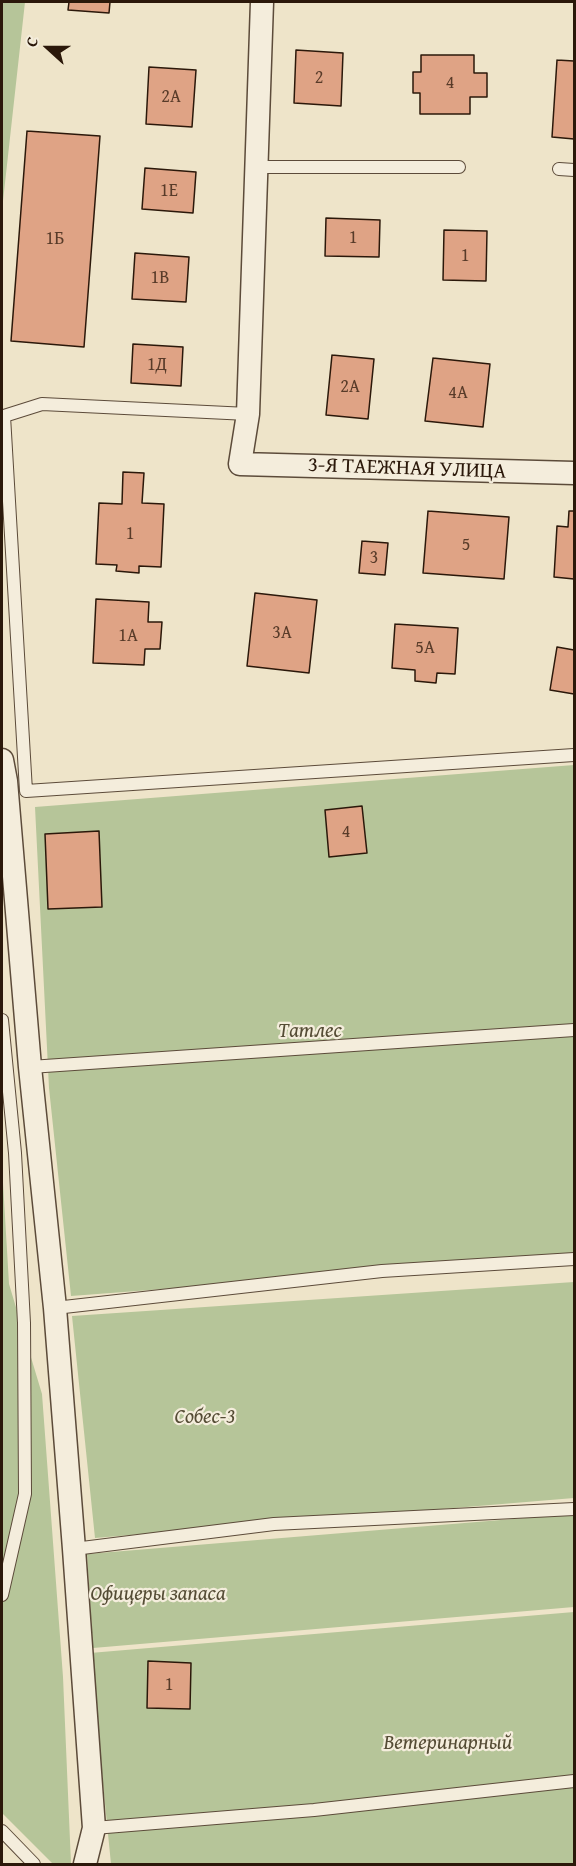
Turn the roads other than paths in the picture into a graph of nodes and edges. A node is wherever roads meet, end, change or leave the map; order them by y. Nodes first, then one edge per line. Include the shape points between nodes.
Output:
1 (262, 2) edge
2 (256, 167) junction
3 (459, 167) dead end
4 (559, 169) dead end
5 (574, 170) edge
6 (248, 414) junction
7 (574, 473) edge
8 (574, 755) edge
9 (2, 760) edge
10 (2, 1020) edge
11 (574, 1030) edge
12 (30, 1067) junction
13 (574, 1259) edge
14 (55, 1308) junction
15 (574, 1509) edge
16 (74, 1549) junction
17 (2, 1595) edge
18 (574, 1781) edge
19 (94, 1828) junction
20 (2, 1831) edge
21 (34, 1864) edge
22 (85, 1864) edge

1 - 2 street
2 - 3 lane
2 - 6 street
4 - 5 lane
6 - 7 street, 3-Я ТАЕЖНАЯ УЛИЦА via 240,464
6 - 8 lane via 42,404 4,416 26,791
9 - 12 street
10 - 17 lane via 15,1153 24,1323 25,1494
11 - 12 lane
12 - 14 street
13 - 14 lane via 382,1271
14 - 16 street
15 - 16 lane via 274,1524
16 - 19 street
18 - 19 lane via 314,1810
19 - 22 street
20 - 21 lane

